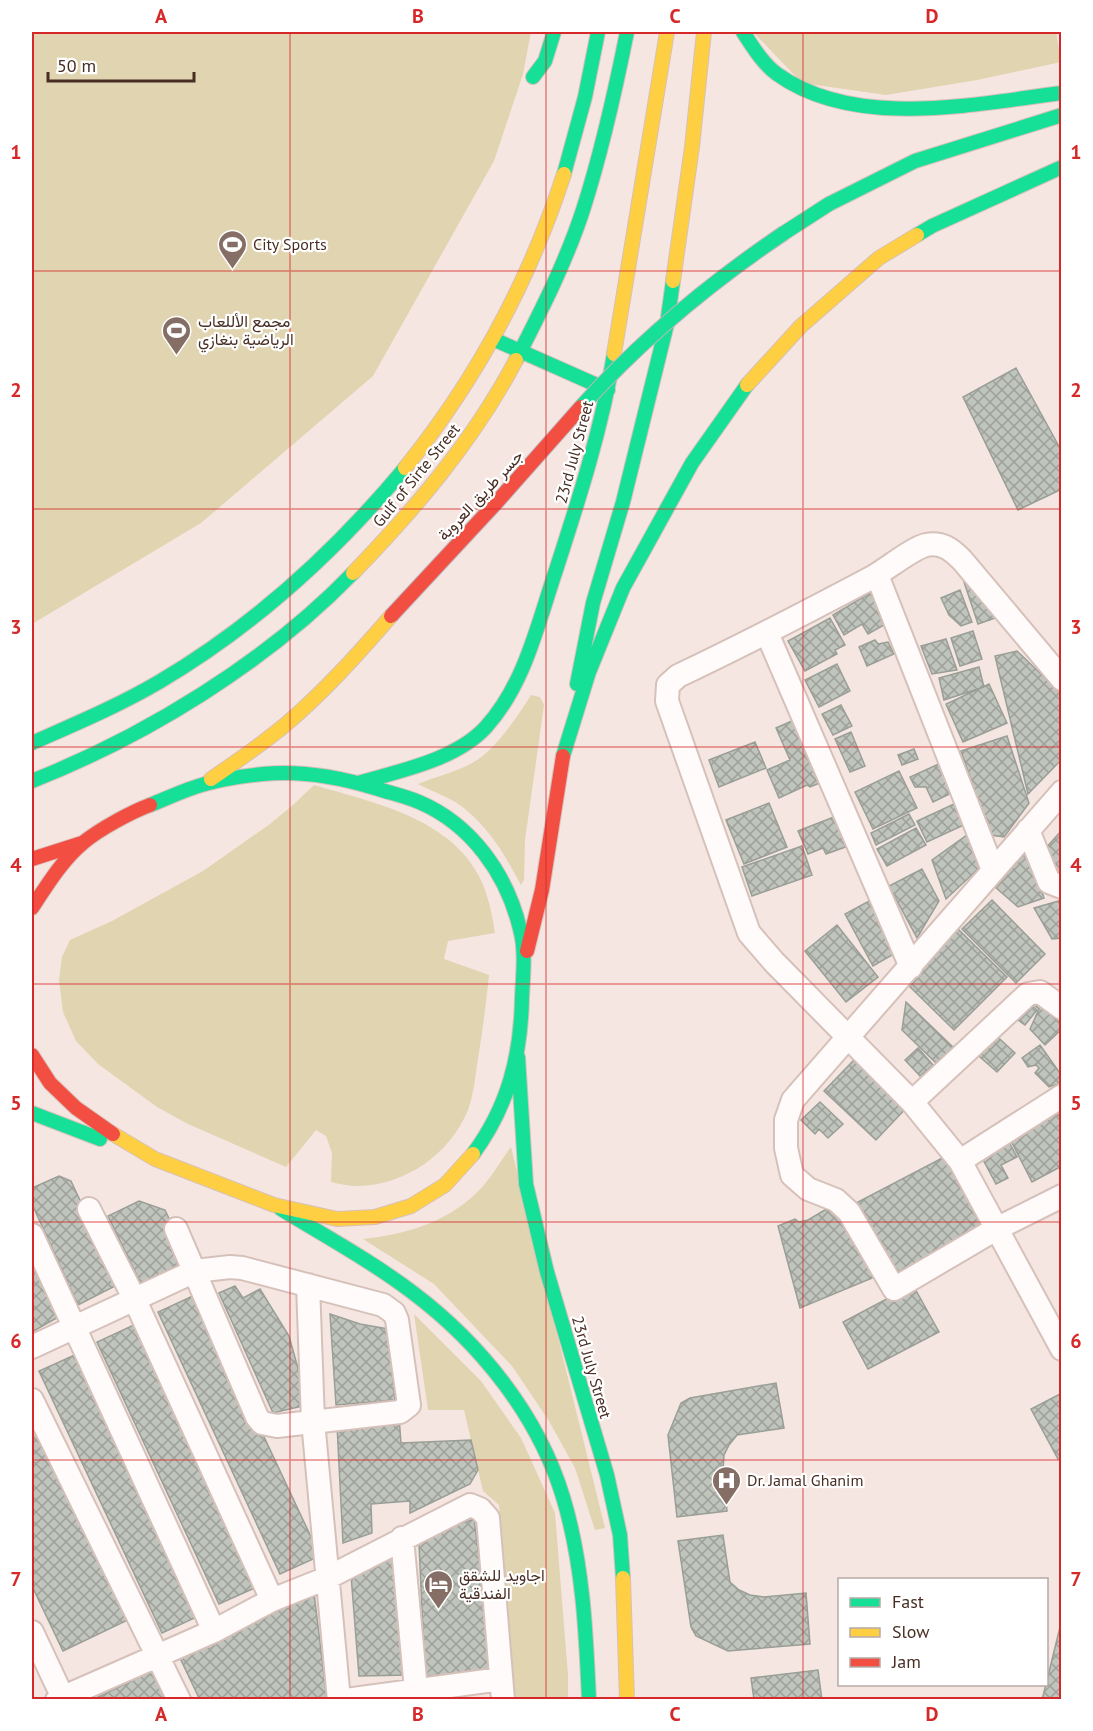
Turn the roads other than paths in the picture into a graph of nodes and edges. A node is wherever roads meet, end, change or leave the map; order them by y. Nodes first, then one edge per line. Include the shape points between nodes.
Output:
1 (554, 32) edge
2 (598, 32) edge
3 (627, 32) edge
4 (667, 32) edge
5 (704, 32) edge
6 (744, 32) edge
7 (533, 77) dead end
8 (1062, 93) edge
9 (1062, 115) edge
10 (1062, 166) edge
11 (1062, 183) edge
12 (996, 198) junction
13 (493, 339) junction
14 (522, 352) junction
15 (608, 390) junction
16 (877, 575) junction
17 (767, 633) junction
18 (1062, 679) edge
19 (574, 719) junction
20 (32, 743) edge
21 (32, 781) edge
22 (358, 783) junction
23 (204, 784) junction
24 (1062, 792) edge
25 (1028, 830) junction
26 (84, 842) junction
27 (32, 859) edge
28 (993, 870) junction
29 (1062, 887) edge
30 (32, 908) edge
31 (911, 967) junction
32 (523, 968) junction
33 (1062, 1008) edge
34 (849, 1037) junction
35 (518, 1045) junction
36 (32, 1055) edge
37 (1062, 1096) edge
38 (912, 1102) junction
39 (32, 1113) edge
40 (155, 1159) junction
41 (960, 1161) junction
42 (1062, 1196) edge
43 (274, 1205) junction
44 (90, 1209) dead end
45 (176, 1228) dead end
46 (996, 1229) junction
47 (32, 1235) edge
48 (195, 1271) junction
49 (308, 1285) junction
50 (134, 1299) junction
51 (1055, 1322) edge
52 (74, 1329) junction
53 (32, 1347) edge
54 (1062, 1349) edge
55 (32, 1400) edge
56 (313, 1421) junction
57 (402, 1538) junction
58 (327, 1578) junction
59 (272, 1600) junction
60 (214, 1630) junction
61 (32, 1632) edge
62 (157, 1655) junction
63 (502, 1689) edge
64 (416, 1690) junction
65 (61, 1698) edge
66 (179, 1700) edge
67 (339, 1700) edge
68 (346, 1700) edge
69 (589, 1700) edge
70 (627, 1700) edge

1 - 7 main road via 542,67
2 - 13 main road, Gulf of Sirte Street via 570,156 536,251
3 - 14 main road, Gulf of Sirte Street via 599,163 561,270
4 - 15 main road, 23rd July Street
5 - 19 main road via 668,324 593,603
6 - 8 main road via 778,75 807,93 840,102 886,108 972,104
9 - 23 main road, جسر طريق العروبة, bridge via 915,161 829,204 730,269 639,346 592,393 350,664 305,708
10 - 12 main road
11 - 12 main road
12 - 19 main road via 932,226 879,258 801,326 747,385 692,463 623,588
13 - 14 main road
13 - 20 main road, Gulf of Sirte Street via 407,467 310,571 245,625 189,664 125,701
14 - 15 main road
14 - 21 main road, Gulf of Sirte Street via 481,418 428,491 385,541 320,604 267,649 145,728
15 - 22 main road, 23rd July Street via 547,599 528,655 507,699 485,728 455,750
16 - 17 street
16 - 18 street via 923,546 937,544 950,548
16 - 28 street
17 - 31 street
17 - 34 street via 678,676 668,685 667,701 748,933
19 - 32 main road via 562,759 542,890
22 - 23 main road via 288,772
22 - 32 main road via 437,811 483,850 504,886 521,930
23 - 26 main road via 137,810
24 - 25 street
25 - 28 street
25 - 29 street via 1049,882
26 - 27 main road
26 - 30 main road via 53,876
28 - 31 street
31 - 34 street
32 - 35 main road
33 - 38 street via 1040,992 1028,994
34 - 38 street
34 - 46 street via 793,1100 786,1120 786,1148 792,1175 808,1189 836,1200 849,1212 894,1289
35 - 43 main road via 511,1082 498,1116 460,1170 427,1197 393,1212 356,1219 337,1219
35 - 70 main road, 23rd July Street via 526,1185 547,1272 607,1475 620,1535
36 - 40 main road via 50,1083 76,1108
37 - 41 street
38 - 41 street
39 - 40 main road
40 - 43 main road
41 - 46 street
42 - 46 street
43 - 69 main road via 412,1292 454,1327 515,1401 541,1443 562,1495 574,1540
44 - 50 street
45 - 48 street
46 - 51 street
47 - 52 street
48 - 49 street via 242,1268
48 - 50 street
48 - 56 street via 257,1417 262,1423 277,1426
49 - 56 street
49 - 56 street via 383,1305 394,1313 410,1400 400,1412
50 - 52 street
50 - 59 street
51 - 54 street
52 - 53 street
52 - 60 street
55 - 62 street
56 - 58 street
57 - 58 street
57 - 63 street via 470,1505 488,1518
57 - 64 street
58 - 59 street
58 - 67 street
59 - 60 street
60 - 62 street
61 - 65 street
62 - 65 street
62 - 66 street
63 - 64 street
64 - 68 street

